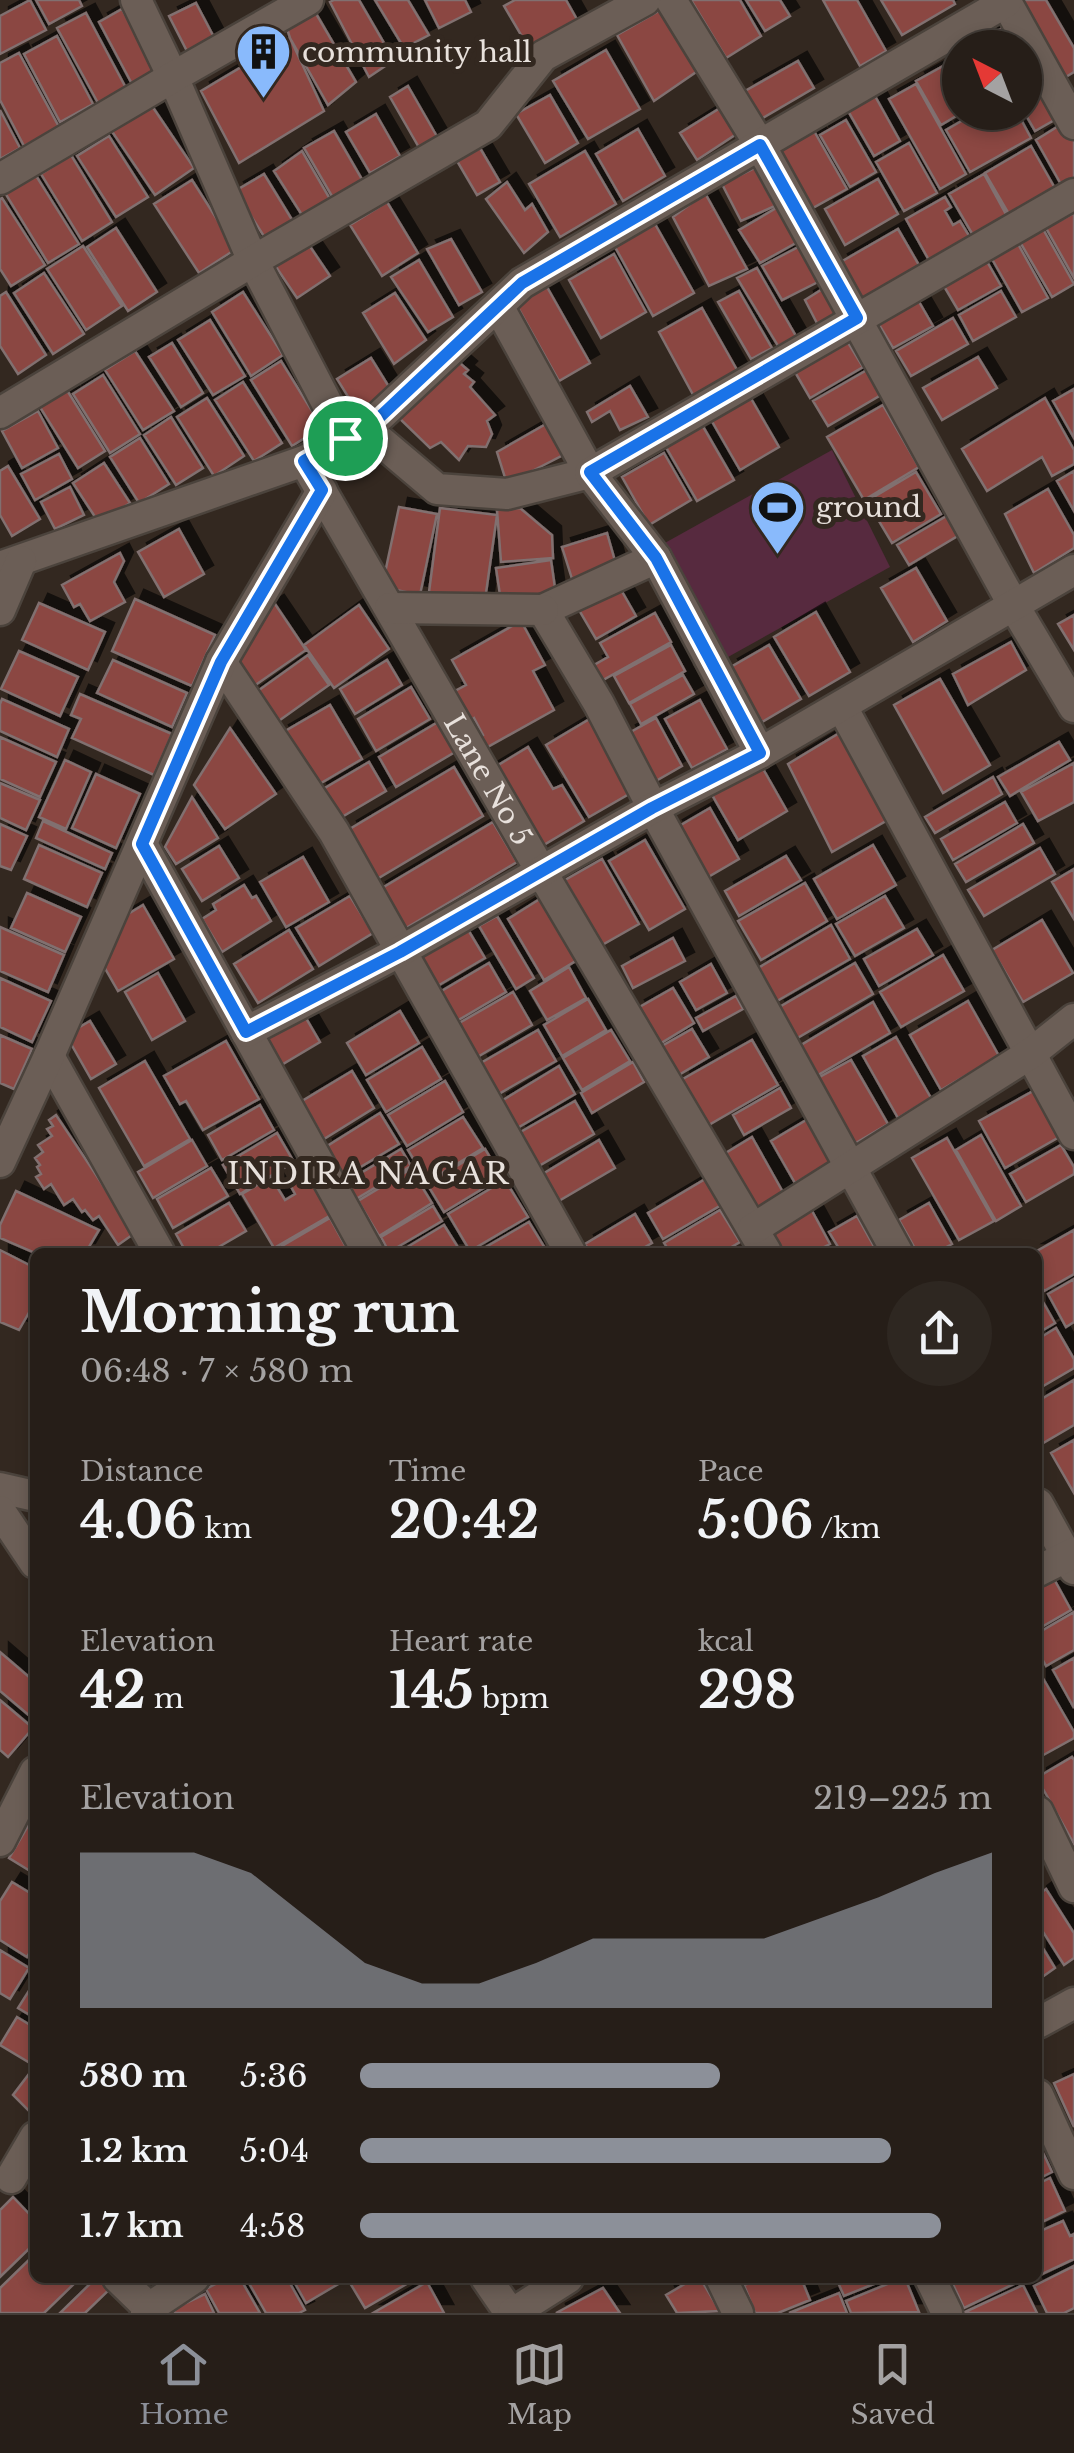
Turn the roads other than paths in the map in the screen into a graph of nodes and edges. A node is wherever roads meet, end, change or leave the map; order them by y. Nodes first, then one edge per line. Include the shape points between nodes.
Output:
1 (136, 0) edge
2 (308, 0) edge
3 (645, 0) edge
4 (670, 0) edge
5 (1006, 1) edge
6 (173, 77) junction
7 (1074, 124) edge
8 (760, 145) junction
9 (0, 179) edge
10 (1074, 194) edge
11 (253, 261) junction
12 (498, 306) junction
13 (857, 318) junction
14 (0, 413) edge
15 (355, 434) junction
16 (304, 461) junction
17 (590, 472) junction
18 (322, 490) junction
19 (656, 558) junction
20 (10, 564) edge
21 (1074, 570) edge
22 (1014, 606) junction
23 (390, 608) junction
24 (0, 610) edge
25 (543, 610) junction
26 (221, 662) junction
27 (1072, 700) edge
28 (842, 707) junction
29 (760, 753) junction
30 (652, 808) junction
31 (142, 844) junction
32 (541, 871) junction
33 (400, 952) junction
34 (1074, 1019) edge
35 (246, 1032) junction
36 (1030, 1054) junction
37 (49, 1056) junction
38 (1074, 1134) edge
39 (0, 1162) edge
40 (850, 1168) junction
41 (760, 1241) edge
42 (157, 1248) edge
43 (366, 1248) edge
44 (568, 1248) edge
45 (895, 1248) edge
46 (0, 1488) edge
47 (30, 1495) edge
48 (1042, 1510) edge
49 (0, 1511) edge
50 (30, 1556) edge
51 (1072, 1559) edge
52 (1042, 1570) edge
53 (30, 1782) edge
54 (1042, 1820) edge
55 (0, 1840) edge
56 (1074, 1886) edge
57 (1074, 2003) edge
58 (1042, 2021) edge
59 (1042, 2104) edge
60 (30, 2143) edge
61 (5, 2172) edge
62 (1074, 2174) edge
63 (30, 2193) edge
64 (123, 2283) edge
65 (187, 2283) edge
66 (490, 2283) edge
67 (560, 2283) edge
68 (723, 2283) edge
69 (932, 2283) edge
70 (147, 2310) edge
71 (511, 2313) edge
72 (738, 2313) edge
73 (947, 2313) edge

1 - 6 street
2 - 6 street
3 - 11 street via 543,56 488,125
4 - 8 street
5 - 7 street
5 - 8 street
6 - 9 street
6 - 11 street
8 - 12 street via 522,283
8 - 13 street
10 - 13 street
11 - 14 street
11 - 15 street
12 - 15 street
12 - 17 street
13 - 17 street
13 - 22 street
15 - 16 street
15 - 17 street via 437,489 507,494
16 - 18 street, Lane No 5
16 - 20 street
17 - 19 street
18 - 23 street, Lane No 5
18 - 26 street
19 - 25 street
19 - 29 street
20 - 24 street
21 - 22 street
22 - 27 street
22 - 28 street
23 - 25 street
23 - 32 street, Lane No 5
25 - 30 street
26 - 31 street
26 - 33 street via 334,832
28 - 29 street
28 - 36 street
29 - 30 street
30 - 32 street
30 - 40 street
31 - 35 street
31 - 37 street
32 - 33 street
32 - 41 street, Lane No 5
33 - 35 street
33 - 44 street
34 - 36 street
35 - 43 street
36 - 38 street
36 - 40 street
37 - 39 street
37 - 42 street
40 - 41 street
40 - 45 street
46 - 47 street
48 - 51 street
49 - 50 street
51 - 52 street
53 - 55 street
54 - 56 street
57 - 58 street
59 - 62 street
60 - 61 street
61 - 63 street
64 - 70 street
65 - 70 street
66 - 71 street
67 - 71 street
68 - 72 street
69 - 73 street

